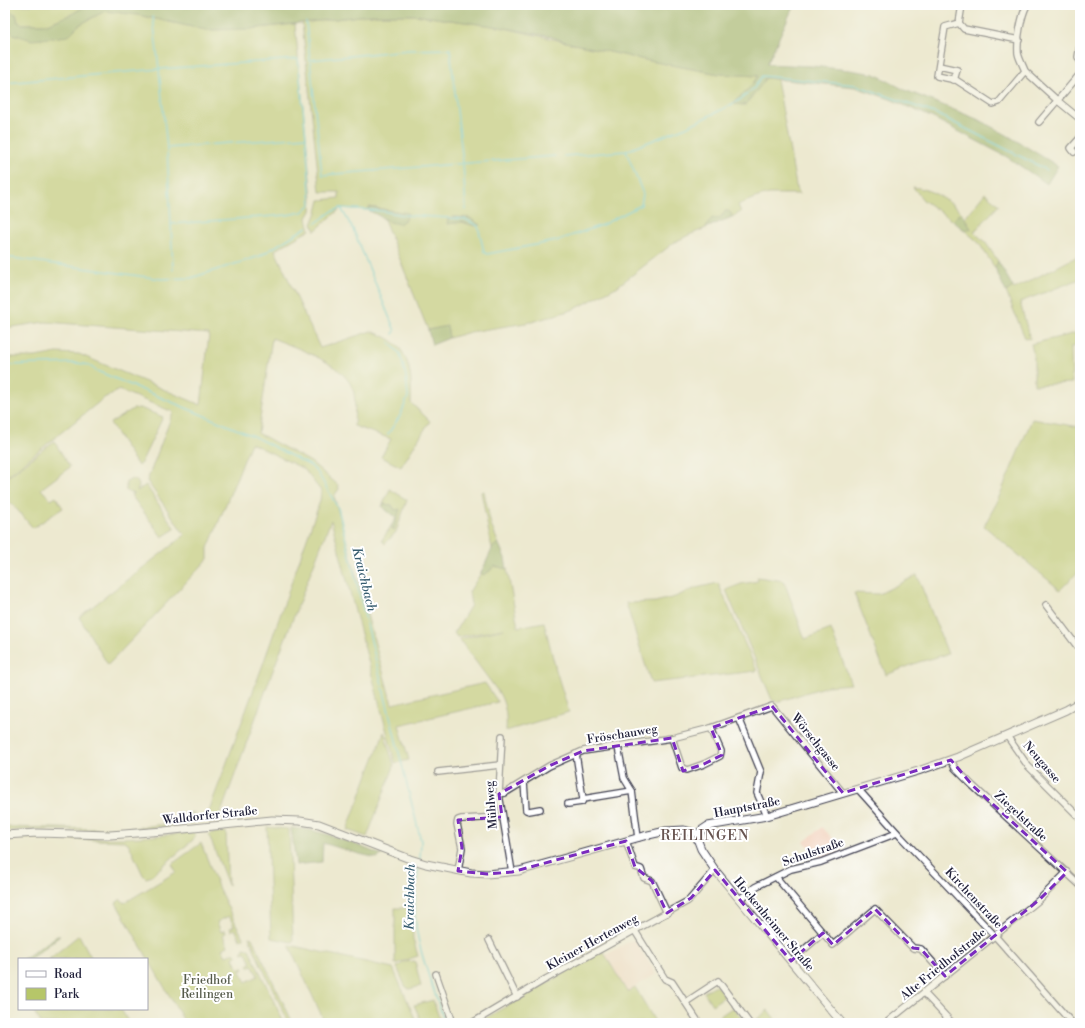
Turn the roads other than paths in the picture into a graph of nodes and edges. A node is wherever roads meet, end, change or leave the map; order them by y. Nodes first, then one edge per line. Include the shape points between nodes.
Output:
1 (962, 5) edge
2 (1027, 5) edge
3 (959, 23) junction
4 (1018, 40) junction
5 (1080, 46) edge
6 (1080, 61) edge
7 (939, 66) junction
8 (1026, 71) junction
9 (1080, 72) edge
10 (954, 80) junction
11 (1058, 101) junction
12 (1080, 119) edge
13 (1038, 122) dead end
14 (1080, 138) edge
15 (1074, 152) dead end
16 (1046, 605) dead end
17 (1080, 650) edge
18 (1080, 702) edge
19 (772, 706) joint
20 (739, 718) junction
21 (711, 728) junction
22 (502, 736) dead end
23 (1007, 736) junction
24 (672, 738) junction
25 (618, 747) junction
26 (576, 754) junction
27 (951, 760) junction
28 (500, 765) junction
29 (438, 772) dead end
30 (524, 782) junction
31 (858, 789) junction
32 (632, 791) junction
33 (843, 793) junction
34 (499, 794) junction
35 (583, 799) junction
36 (568, 804) dead end
37 (540, 809) dead end
38 (767, 816) junction
39 (502, 817) junction
40 (1080, 818) edge
41 (898, 833) junction
42 (699, 834) junction
43 (5, 835) edge
44 (638, 838) junction
45 (626, 841) junction
46 (715, 870) junction
47 (458, 871) junction
48 (512, 872) junction
49 (1067, 872) junction
50 (776, 878) junction
51 (1080, 885) edge
52 (740, 899) junction
53 (667, 913) junction
54 (635, 931) junction
55 (823, 933) junction
56 (995, 936) junction
57 (489, 940) dead end
58 (792, 961) junction
59 (436, 974) dead end
60 (945, 976) junction
61 (924, 993) junction
62 (517, 997) junction
63 (686, 1002) junction
64 (453, 1023) edge
65 (472, 1023) edge
66 (699, 1023) edge
67 (749, 1023) edge
68 (842, 1023) edge
69 (886, 1023) edge
70 (952, 1023) edge
71 (1072, 1023) edge

1 - 3 street
2 - 4 street
3 - 4 street via 964,29
3 - 7 street via 945,27
4 - 8 street via 1019,58
5 - 6 street
7 - 10 street via 937,76
7 - 10 street via 956,70
8 - 10 street via 999,102 993,104
8 - 11 street
9 - 11 street
11 - 12 street
11 - 13 street
14 - 15 street via 1071,148
16 - 17 street
18 - 23 street, Hauptstraße
19 - 20 street, Fröschauweg
19 - 33 street, Wörschgasse
20 - 21 street, Fröschauweg
20 - 38 street via 761,772 757,793
21 - 24 street, Fröschauweg
21 - 24 street, Fröschauweg via 721,751 720,756 687,770 682,768
22 - 28 street, Mühlweg
23 - 27 street, Hauptstraße
23 - 40 street, Neugasse via 1028,766
24 - 25 street, Fröschauweg
25 - 26 street, Fröschauweg via 603,747
25 - 32 street via 624,778
26 - 30 street, Fröschauweg via 549,766
26 - 35 street, Fröschauweg
27 - 31 street, Hauptstraße
27 - 49 street, Ziegelstraße via 955,768 973,786
28 - 29 street
28 - 34 street, Mühlweg
30 - 34 street, Fröschauweg
30 - 37 street via 526,810
31 - 33 street, Hauptstraße
31 - 41 street, Kirchenstraße
32 - 35 street
32 - 44 street
33 - 38 street, Hauptstraße
34 - 39 street, Mühlweg
35 - 36 street via 582,802
38 - 42 street, Hauptstraße via 711,825
39 - 47 street via 458,820 462,848
39 - 48 street, Mühlweg
41 - 50 street, Schulstraße via 821,862 791,869
41 - 56 street, Kirchenstraße
42 - 44 street via 684,830 666,831
42 - 46 street, Hockenheimer Straße via 701,849
43 - 47 street, Walldorfer Straße via 110,835 287,820 319,824 410,859
44 - 45 street
45 - 48 street
45 - 53 street via 635,867 641,869 644,878 652,881
46 - 52 street, Hockenheimer Straße
46 - 53 street, Kleiner Hertenweg via 691,898
47 - 48 street via 487,874
49 - 51 street, Ziegelstraße
49 - 56 street, Alte Friedhofstraße via 1039,900
50 - 52 street, Schulstraße via 755,887
50 - 55 street
52 - 58 street, Hockenheimer Straße
53 - 54 street, Kleiner Hertenweg
54 - 62 street, Kleiner Hertenweg
54 - 63 street via 665,979 672,982
55 - 58 street
55 - 60 street via 833,945 875,909 913,948 921,949
56 - 60 street, Alte Friedhofstraße
56 - 71 street, Kirchenstraße
57 - 62 street
58 - 68 street, Hockenheimer Straße
59 - 64 street
60 - 61 street, Alte Friedhofstraße
61 - 69 street, Alte Friedhofstraße
61 - 70 street
62 - 65 street, Kleiner Hertenweg
63 - 66 street
63 - 67 street via 718,981

